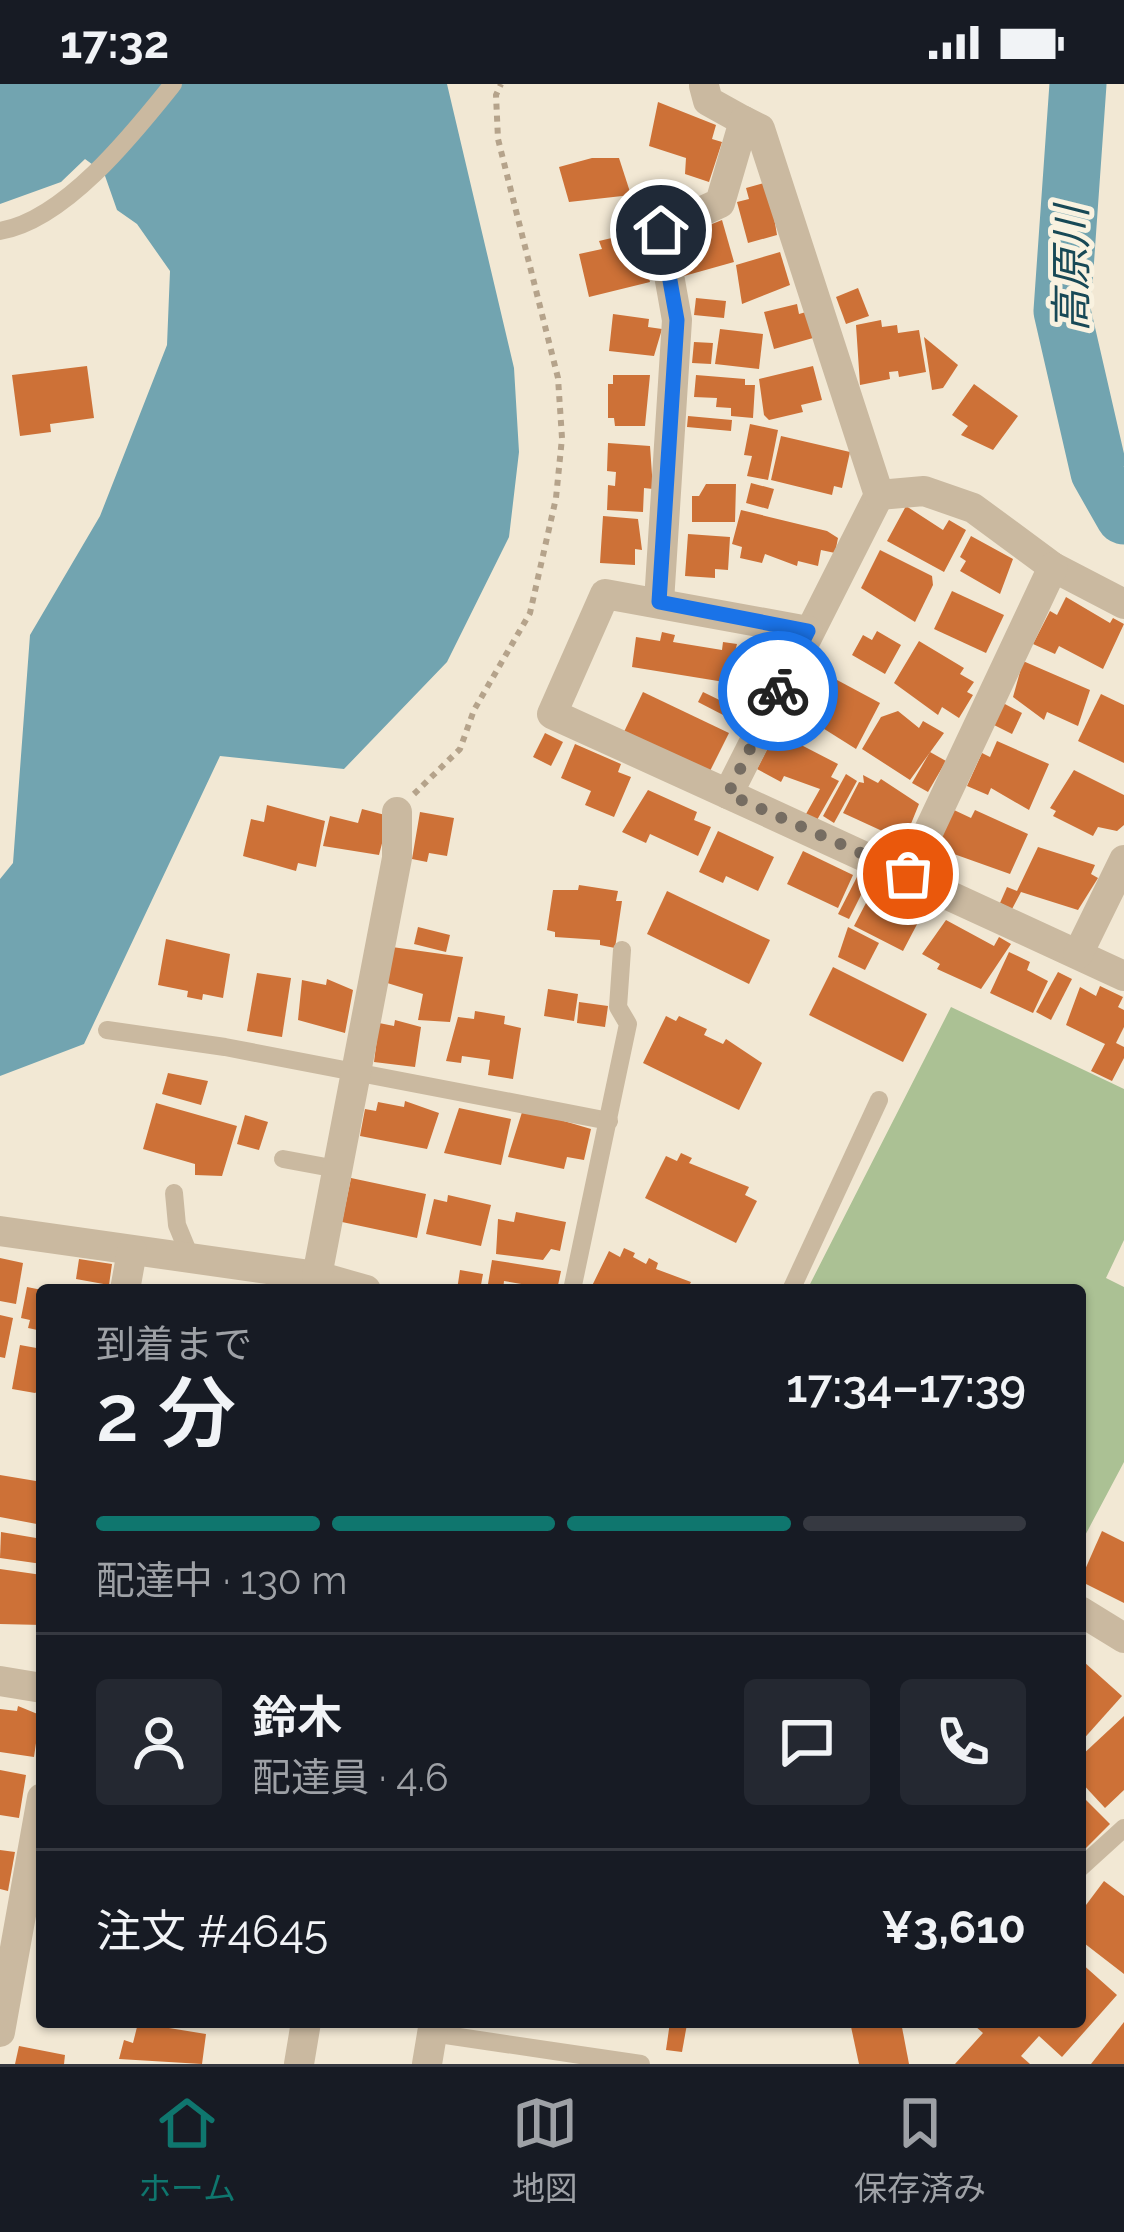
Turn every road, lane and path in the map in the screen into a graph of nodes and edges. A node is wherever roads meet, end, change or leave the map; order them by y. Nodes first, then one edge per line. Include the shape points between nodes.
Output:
1 (173, 84) edge
2 (501, 84) edge
3 (698, 85) edge
4 (744, 121) junction
5 (0, 231) edge
6 (879, 495) junction
7 (1054, 566) junction
8 (659, 602) junction
9 (1124, 604) edge
10 (808, 631) junction
11 (728, 794) junction
12 (397, 812) joint
13 (1124, 860) edge
14 (908, 874) junction
15 (622, 950) dead end
16 (1078, 954) junction
17 (1124, 976) edge
18 (107, 1030) dead end
19 (356, 1072) junction
20 (879, 1100) dead end
21 (608, 1121) junction
22 (284, 1159) dead end
23 (337, 1169) junction
24 (174, 1193) dead end
25 (0, 1231) edge
26 (132, 1251) junction
27 (191, 1259) junction
28 (317, 1276) junction
29 (126, 1284) edge
30 (345, 1284) edge
31 (573, 1284) edge
32 (794, 1284) edge
33 (1086, 1615) edge
34 (1124, 1638) edge
35 (0, 1681) edge
36 (36, 1687) edge
37 (1124, 1828) edge
38 (1086, 1863) edge
39 (34, 1889) edge
40 (305, 2028) edge
41 (0, 2032) edge
42 (431, 2040) edge
43 (299, 2064) edge
44 (641, 2064) edge

1 - 5 lane via 104,163 35,221
2 - 12 path via 498,139 558,378 556,498 530,613 460,748
3 - 4 street via 708,101
4 - 6 street via 760,129 793,218
4 - 8 street via 720,203 661,230 677,320
6 - 7 street via 924,490 973,508
6 - 10 street
7 - 9 street
7 - 14 street
8 - 10 street
8 - 11 street via 605,594 552,714
10 - 11 street
11 - 14 street
12 - 19 street via 398,857
13 - 16 street
14 - 16 street
15 - 21 lane via 618,1007 628,1024
16 - 17 street
18 - 19 lane
19 - 21 lane
19 - 23 street
20 - 32 lane
21 - 31 lane
22 - 23 lane
23 - 28 street
24 - 27 lane
25 - 26 street
26 - 27 street
26 - 29 street
27 - 28 street
28 - 30 street
33 - 34 street
35 - 36 street
37 - 38 lane
39 - 41 street
40 - 43 street
42 - 44 lane

